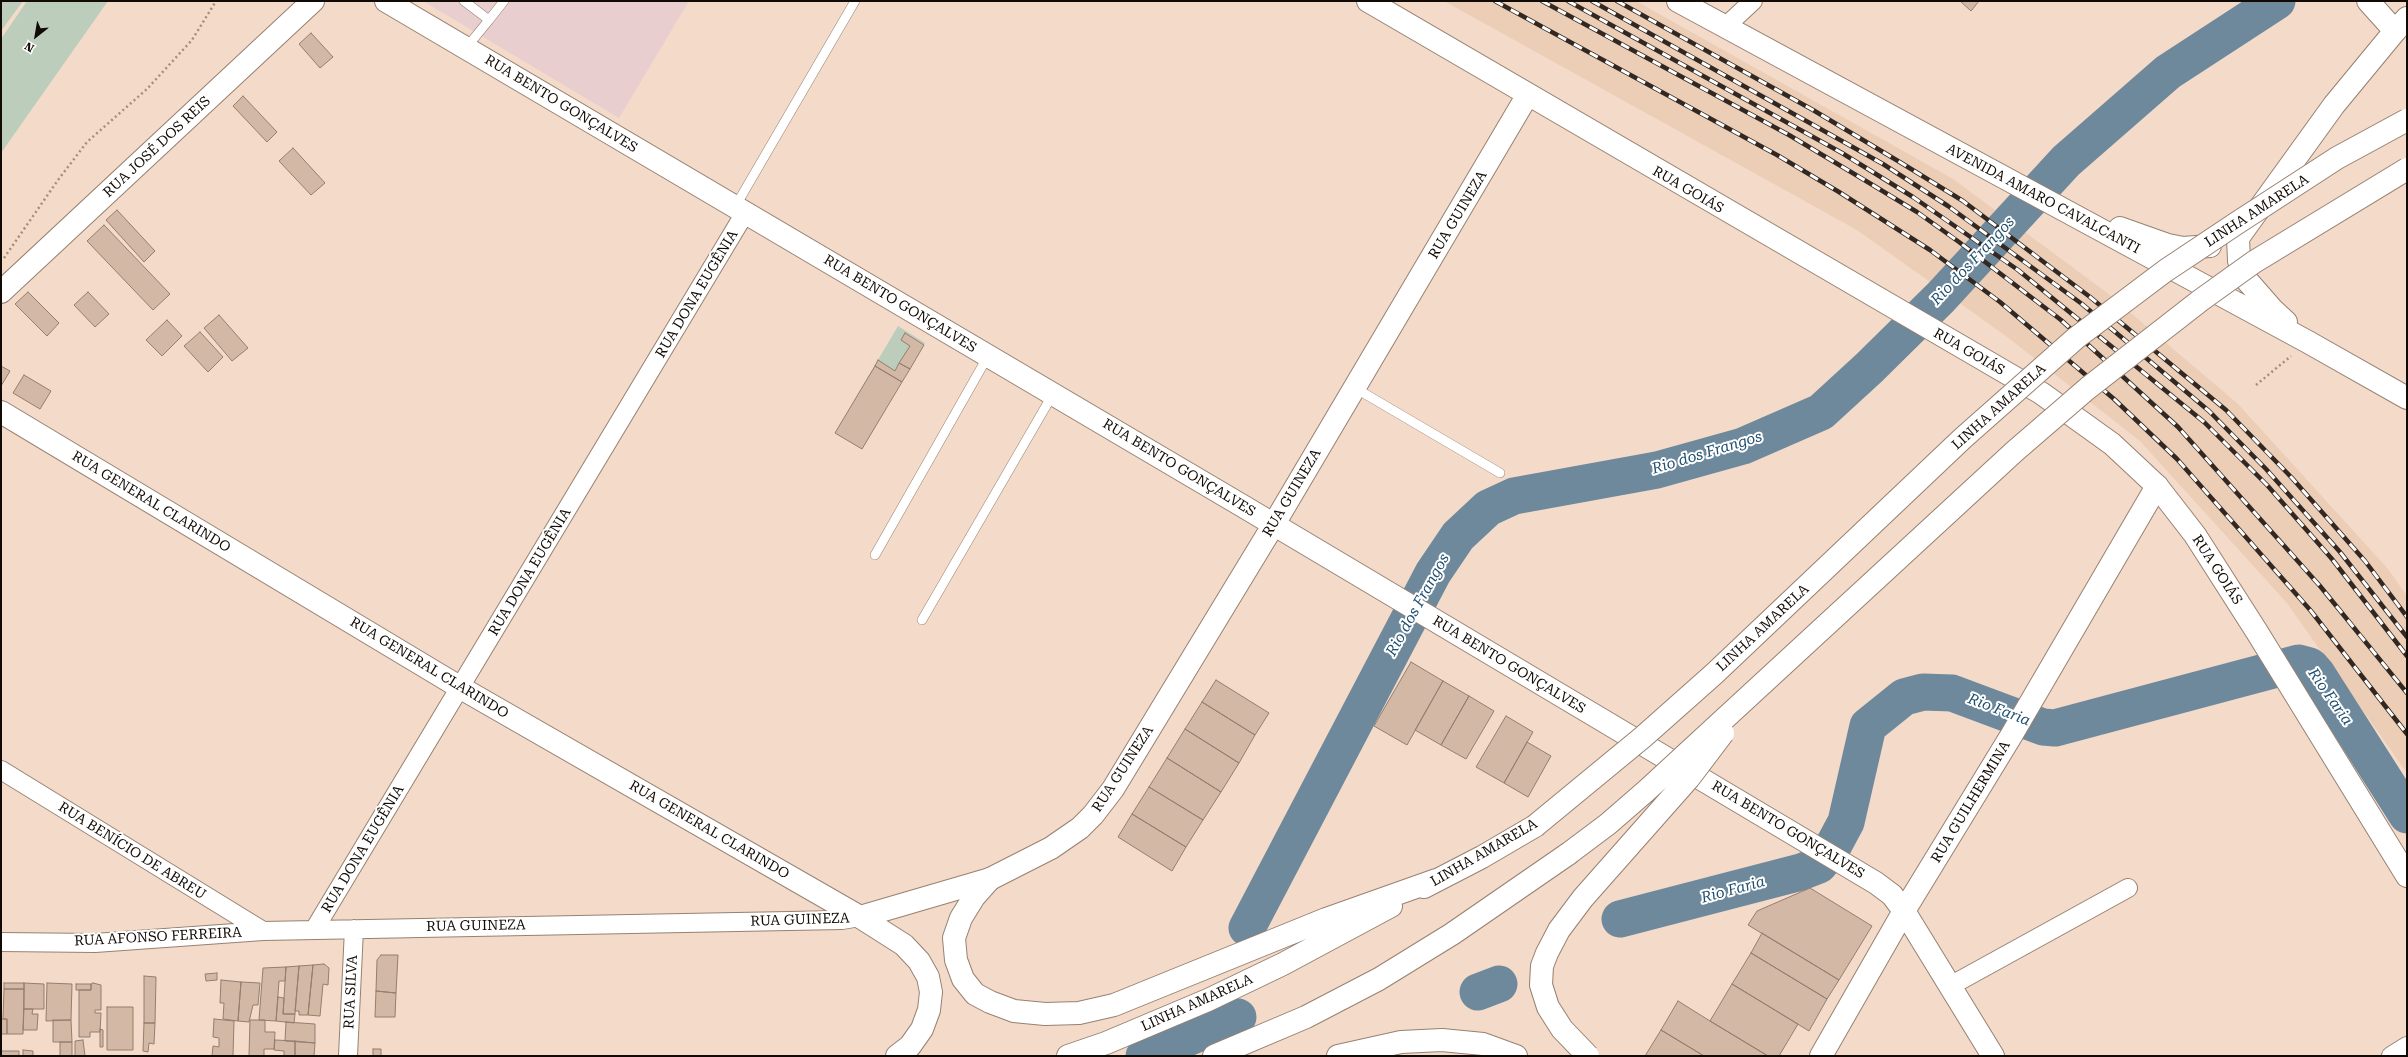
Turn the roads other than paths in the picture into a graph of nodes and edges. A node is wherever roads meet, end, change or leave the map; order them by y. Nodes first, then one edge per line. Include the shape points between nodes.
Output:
1 (313, 1) edge
2 (386, 1) edge
3 (464, 1) edge
4 (504, 1) edge
5 (856, 1) edge
6 (1368, 1) edge
7 (1678, 1) edge
8 (1753, 1) edge
9 (2368, 1) edge
10 (489, 20) junction
11 (2401, 25) edge
12 (1725, 27) junction
13 (466, 48) junction
14 (1527, 96) junction
15 (2407, 120) edge
16 (2407, 168) edge
17 (2043, 200) junction
18 (740, 210) junction
19 (2238, 238) junction
20 (1, 292) edge
21 (2308, 342) junction
22 (988, 356) junction
23 (1355, 388) junction
24 (1053, 394) junction
25 (2407, 398) edge
26 (1, 412) edge
27 (1500, 473) dead end
28 (2157, 486) junction
29 (1274, 524) junction
30 (875, 555) dead end
31 (922, 620) dead end
32 (461, 688) junction
33 (1738, 708) junction
34 (1, 770) edge
35 (2407, 876) edge
36 (990, 879) junction
37 (1436, 880) junction
38 (2128, 888) dead end
39 (1904, 911) junction
40 (860, 917) junction
41 (354, 929) junction
42 (314, 930) junction
43 (263, 931) junction
44 (1, 942) edge
45 (1950, 986) junction
46 (2407, 1046) edge
47 (348, 1056) edge
48 (897, 1056) edge
49 (1068, 1056) edge
50 (1214, 1056) edge
51 (1338, 1056) edge
52 (1516, 1056) edge
53 (1588, 1056) edge
54 (1821, 1056) edge
55 (1993, 1056) edge
56 (2391, 1056) edge

1 - 20 main road, RUA JOSÉ DOS REIS
2 - 13 main road, RUA BENTO GONÇALVES
3 - 10 lane
4 - 10 lane
5 - 18 lane
6 - 14 main road, RUA GOIÁS
7 - 12 main road, AVENIDA AMARO CAVALCANTI
8 - 12 street
9 - 11 main road
10 - 13 lane
11 - 19 main road via 2334,105
12 - 17 main road, AVENIDA AMARO CAVALCANTI
13 - 18 main road, RUA BENTO GONÇALVES
14 - 23 main road, RUA GUINEZA
14 - 28 main road, RUA GOIÁS via 2041,393 2112,444
15 - 37 main road, LINHA AMARELA, bridge via 2337,158 2237,223 2166,271 2076,338 1964,438 1714,674 1636,742 1535,826 1482,858
16 - 33 main road, bridge via 2254,262 2088,388 2015,451
17 - 19 main road via 2146,238 2183,248 2199,248
17 - 21 main road, AVENIDA AMARO CAVALCANTI
18 - 22 main road, RUA BENTO GONÇALVES
18 - 32 street, RUA DONA EUGÊNIA
19 - 21 main road via 2238,261 2244,277 2272,310
21 - 25 main road, AVENIDA AMARO CAVALCANTI
22 - 24 main road, RUA BENTO GONÇALVES
22 - 30 lane
23 - 27 lane
23 - 29 main road, RUA GUINEZA
24 - 29 main road, RUA BENTO GONÇALVES
24 - 31 lane
26 - 32 main road, RUA GENERAL CLARINDO
28 - 35 main road, RUA GOIÁS via 2195,535
28 - 39 main road, RUA GUILHERMINA via 2011,736
29 - 36 main road, RUA GUINEZA via 1113,789 1093,815 1080,828 1050,848
29 - 39 main road, RUA BENTO GONÇALVES via 1850,867 1892,895
32 - 40 main road, RUA GENERAL CLARINDO
32 - 42 street, RUA DONA EUGÊNIA
33 - 50 main road, bridge via 1636,801 1568,854 1452,934 1379,979 1306,1017
33 - 53 main road, bridge via 1708,755 1583,898 1559,930 1547,953 1542,966 1541,985 1548,1007 1562,1029
34 - 43 street, RUA BENÍCIO DE ABREU
36 - 37 main road via 974,897 961,918 954,938 956,960 963,979 975,994 990,1002 1014,1011 1045,1014 1079,1013 1114,1005 1326,919
36 - 40 main road, RUA GUINEZA
37 - 49 main road, LINHA AMARELA via 1358,926 1269,971 1114,1040
38 - 45 street
39 - 45 main road, RUA BENTO GONÇALVES
39 - 54 main road, RUA GUILHERMINA
40 - 41 street, RUA GUINEZA via 834,920
40 - 48 main road, RUA GENERAL CLARINDO via 904,945 919,961 928,977 931,992 929,1010 922,1029 910,1046
41 - 42 street, RUA GUINEZA
41 - 47 street, RUA SILVA
42 - 43 street, RUA AFONSO FERREIRA
43 - 44 street, RUA AFONSO FERREIRA via 95,943
45 - 55 main road, RUA BENTO GONÇALVES
46 - 56 street
51 - 52 main road via 1401,1042 1442,1040 1482,1044

